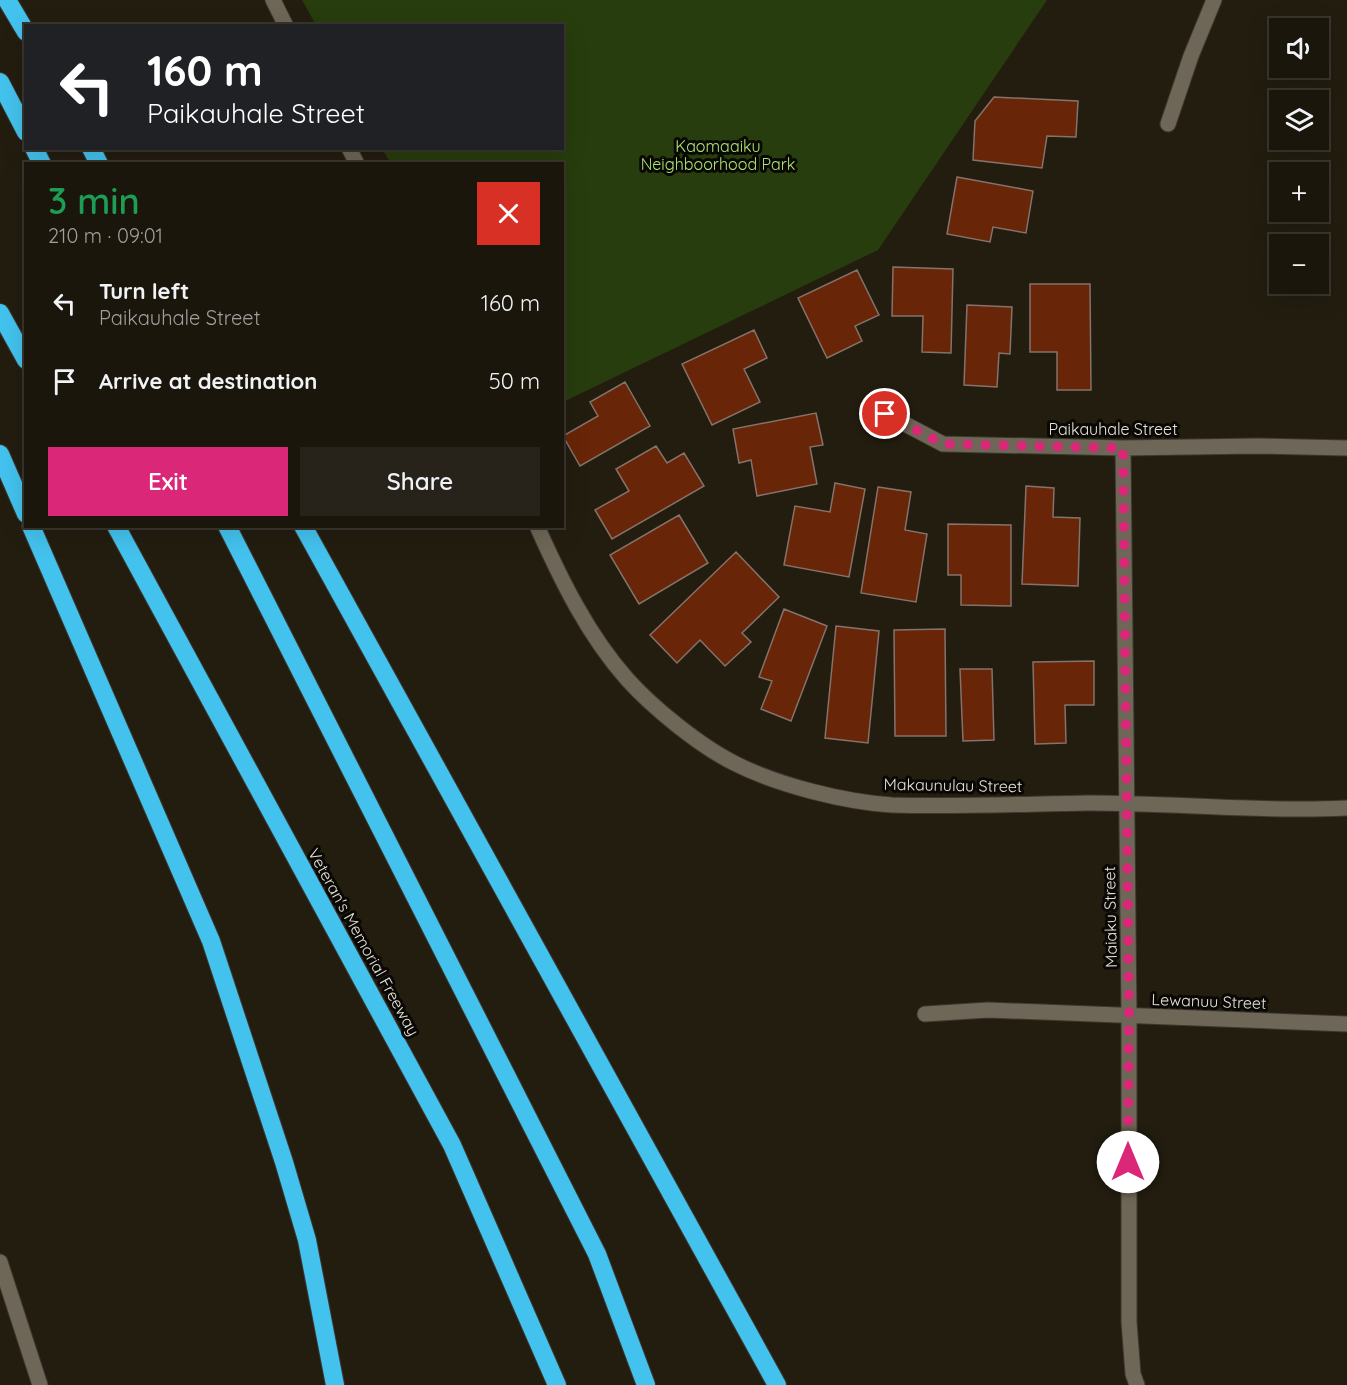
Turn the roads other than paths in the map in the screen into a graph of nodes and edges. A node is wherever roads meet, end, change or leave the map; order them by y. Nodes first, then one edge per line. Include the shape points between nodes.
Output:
1 (7, 0) edge
2 (273, 0) edge
3 (1214, 0) edge
4 (285, 24) edge
5 (24, 29) edge
6 (0, 82) edge
7 (1168, 124) dead end
8 (24, 128) edge
9 (0, 313) edge
10 (24, 356) edge
11 (885, 414) dead end
12 (1123, 448) junction
13 (1347, 448) edge
14 (0, 454) edge
15 (24, 509) edge
16 (32, 528) edge
17 (117, 528) edge
18 (228, 528) edge
19 (304, 528) edge
20 (538, 528) edge
21 (1127, 803) junction
22 (1347, 808) edge
23 (925, 1014) dead end
24 (1129, 1016) junction
25 (1347, 1024) edge
26 (597, 1254) junction
27 (0, 1262) edge
28 (40, 1385) edge
29 (335, 1385) edge
30 (557, 1385) edge
31 (646, 1385) edge
32 (656, 1385) edge
33 (777, 1385) edge
34 (1137, 1385) edge

1 - 5 highway
2 - 4 street
3 - 7 street
6 - 8 highway
9 - 10 highway
11 - 12 street, Paikauhale Street via 943,444
12 - 13 street, Paikauhale Street
12 - 21 street, Maiaku Street
14 - 15 highway
16 - 29 highway via 211,941 307,1240
17 - 30 highway, Veteran's Memorial Freeway via 452,1145
18 - 26 highway
19 - 33 highway
20 - 21 street, Makaunulau Street via 562,582 596,638 628,680 678,727 733,763 780,782 831,796 890,805
21 - 22 street, Makaunulau Street
21 - 24 street, Maiaku Street
23 - 24 street, Lewanuu Street via 988,1010
24 - 25 street, Lewanuu Street
24 - 34 street, Maiaku Street via 1129,1322
26 - 31 highway
26 - 32 highway
27 - 28 street

